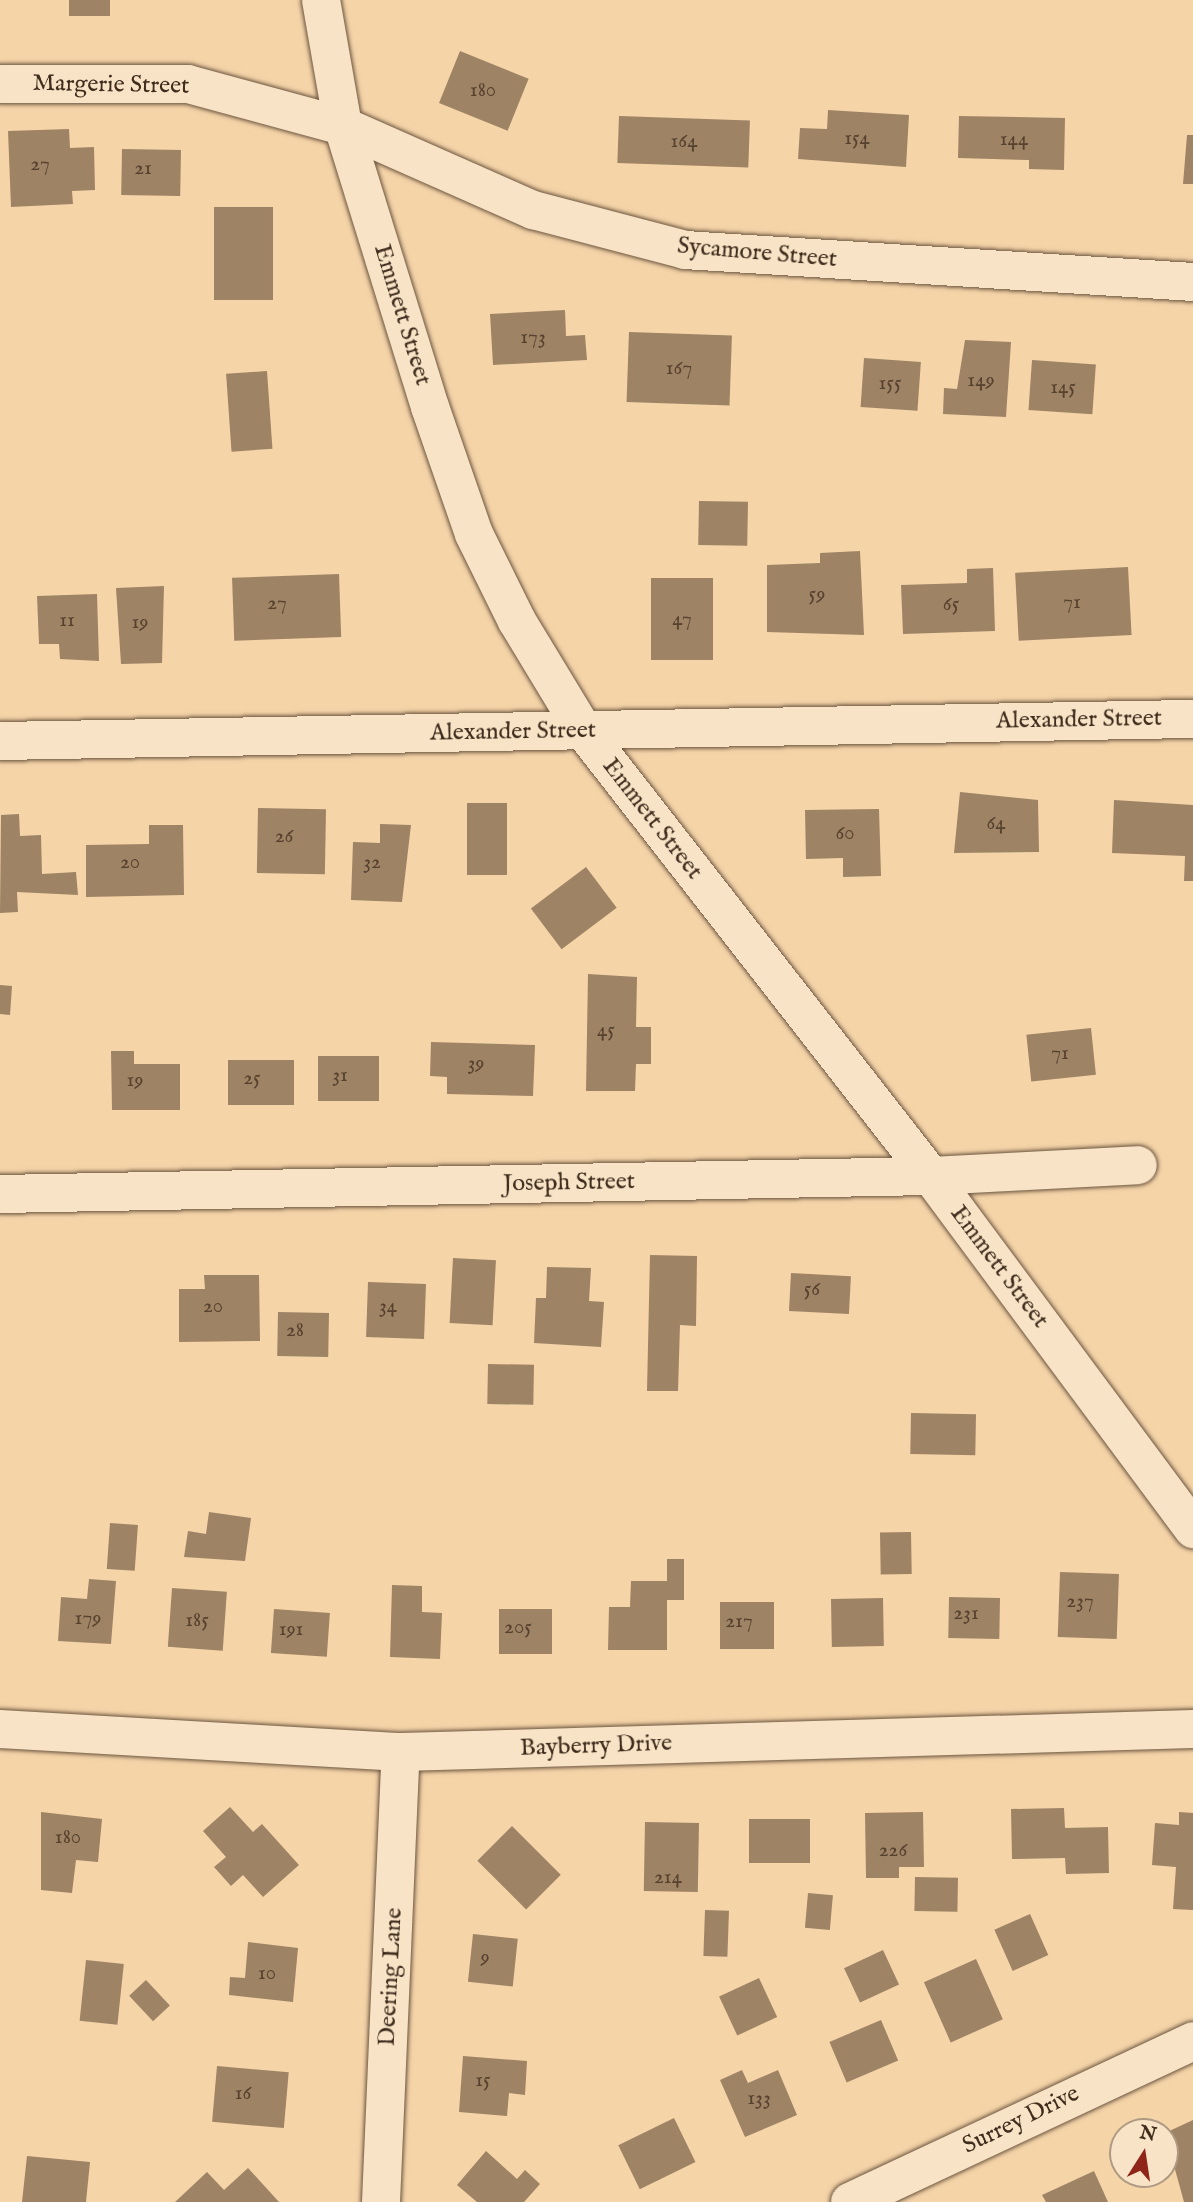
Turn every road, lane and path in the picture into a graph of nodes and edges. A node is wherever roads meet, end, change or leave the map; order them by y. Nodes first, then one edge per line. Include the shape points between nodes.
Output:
1 (321, 0) edge
2 (0, 84) edge
3 (343, 126) junction
4 (1193, 282) edge
5 (1193, 719) edge
6 (583, 730) junction
7 (0, 741) edge
8 (1138, 1165) dead end
9 (931, 1176) junction
10 (0, 1194) edge
11 (1193, 1529) edge
12 (0, 1729) edge
13 (1193, 1729) edge
14 (401, 1752) junction
15 (1193, 2041) edge
16 (381, 2202) edge
17 (850, 2202) edge

1 - 3 street, Emmett Street
2 - 3 street, Margerie Street via 188,84
3 - 4 street, Sycamore Street via 533,211 685,250
3 - 6 street, Emmett Street via 474,534
5 - 6 street, Alexander Street
6 - 7 street, Alexander Street
6 - 9 street, Emmett Street
8 - 9 street, Joseph Street
9 - 10 street, Joseph Street
9 - 11 street, Emmett Street
12 - 14 street, Bayberry Drive
13 - 14 street, Bayberry Drive
14 - 16 street, Deering Lane
15 - 17 street, Surrey Drive

